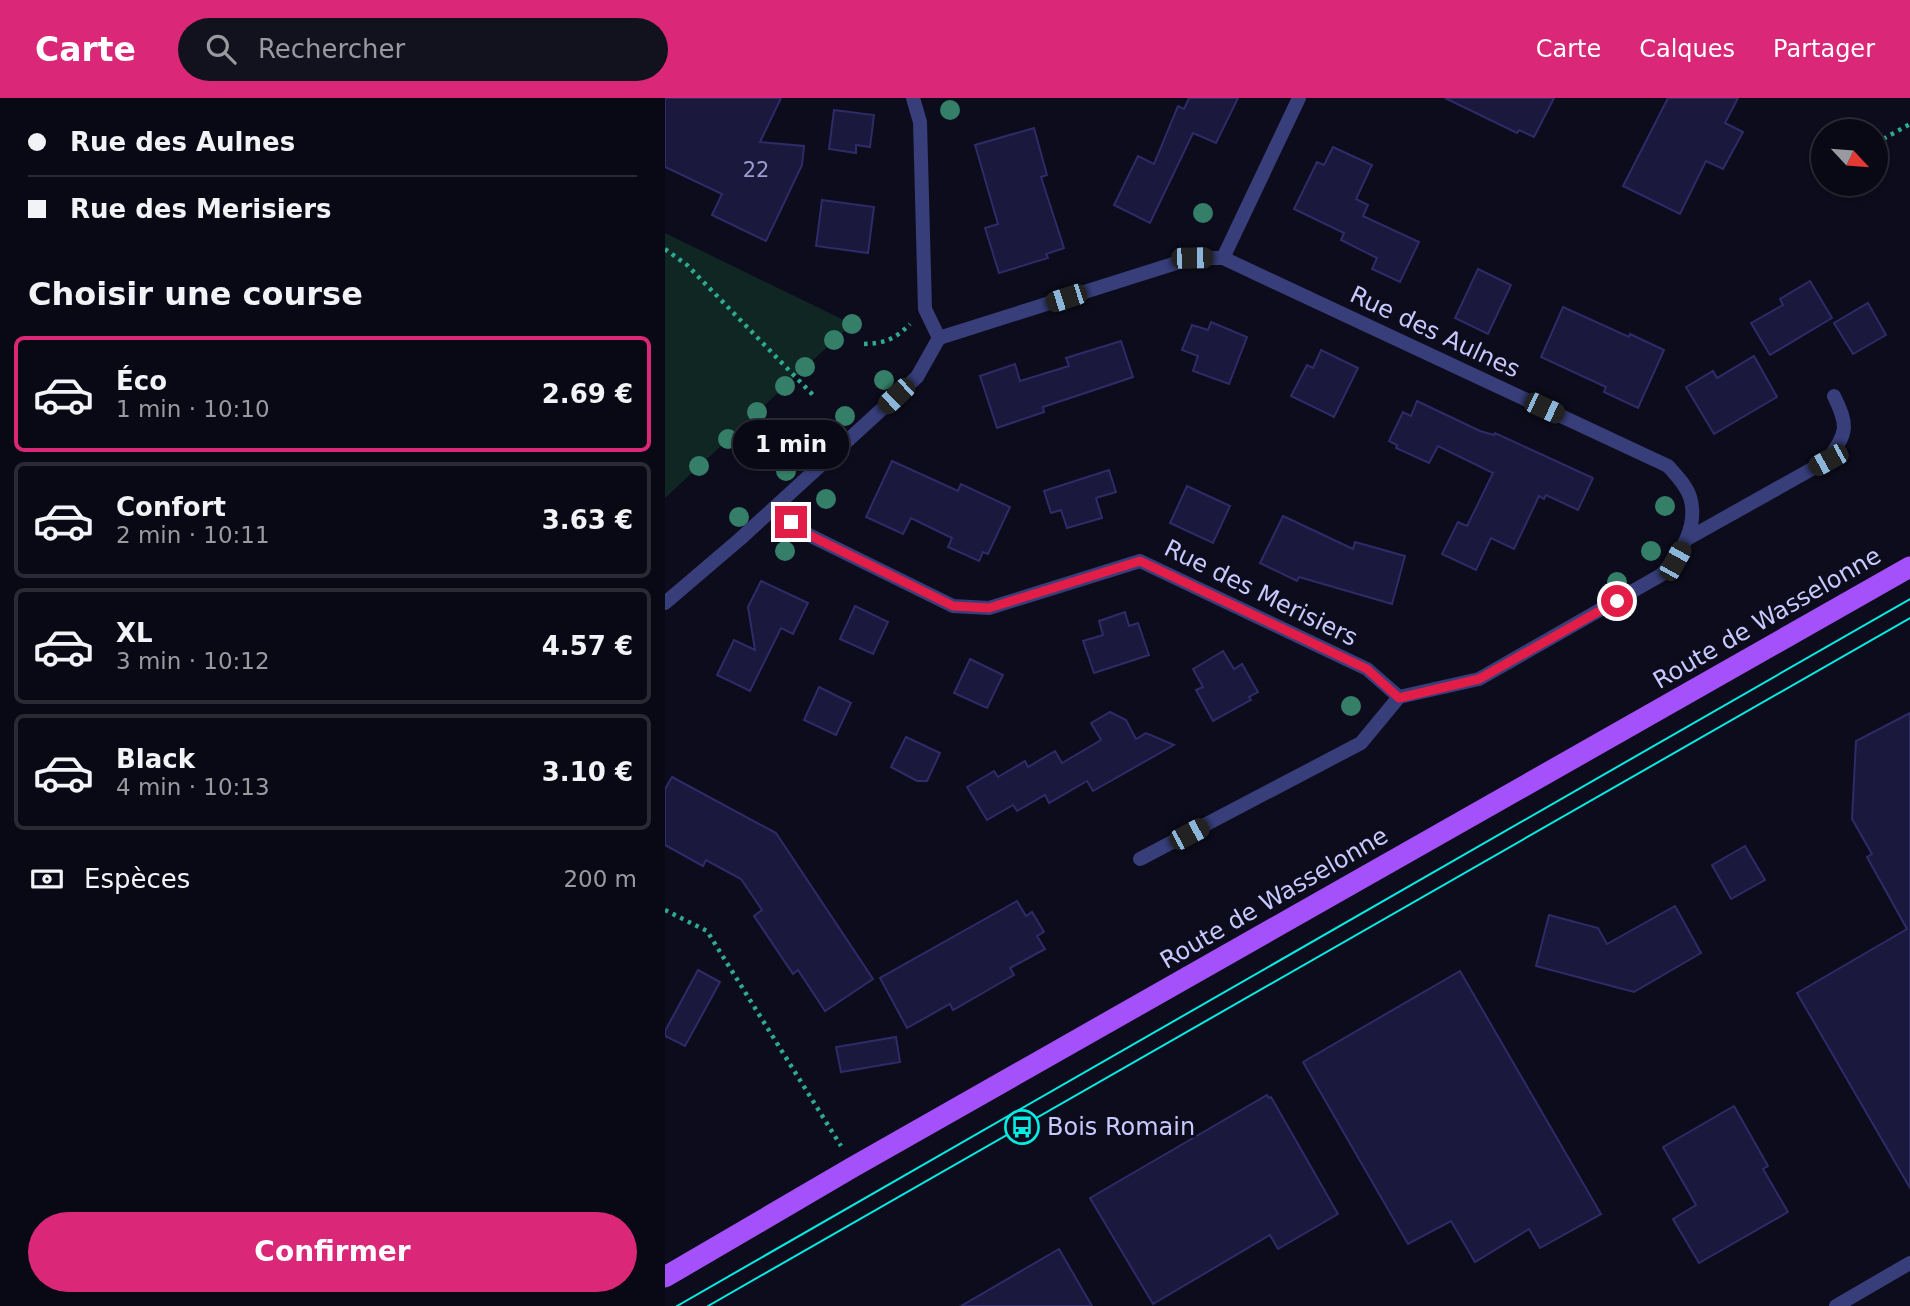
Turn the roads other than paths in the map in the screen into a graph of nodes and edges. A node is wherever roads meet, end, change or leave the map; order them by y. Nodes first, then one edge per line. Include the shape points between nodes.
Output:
1 (913, 98) edge
2 (1299, 98) edge
3 (1223, 258) junction
4 (939, 338) junction
5 (1834, 396) dead end
6 (774, 508) junction
7 (1687, 540) junction
8 (1910, 567) edge
9 (665, 603) edge
10 (1399, 698) junction
11 (1140, 859) dead end
12 (1910, 1263) edge
13 (665, 1277) edge
14 (1836, 1306) edge

1 - 4 street via 920,122 925,309
2 - 3 street
3 - 4 street via 1192,258
3 - 7 street, Rue des Aulnes via 1668,466 1690,497
4 - 6 street via 917,377
5 - 7 street, Rue des Aulnes via 1845,418 1841,440 1828,460
6 - 9 street
6 - 10 street, Rue des Merisiers via 809,535 953,606 989,608 1140,561 1367,669
7 - 10 street, Rue des Aulnes via 1661,575 1479,679
8 - 13 main road, Route de Wasselonne
10 - 11 street via 1361,743
12 - 14 street

